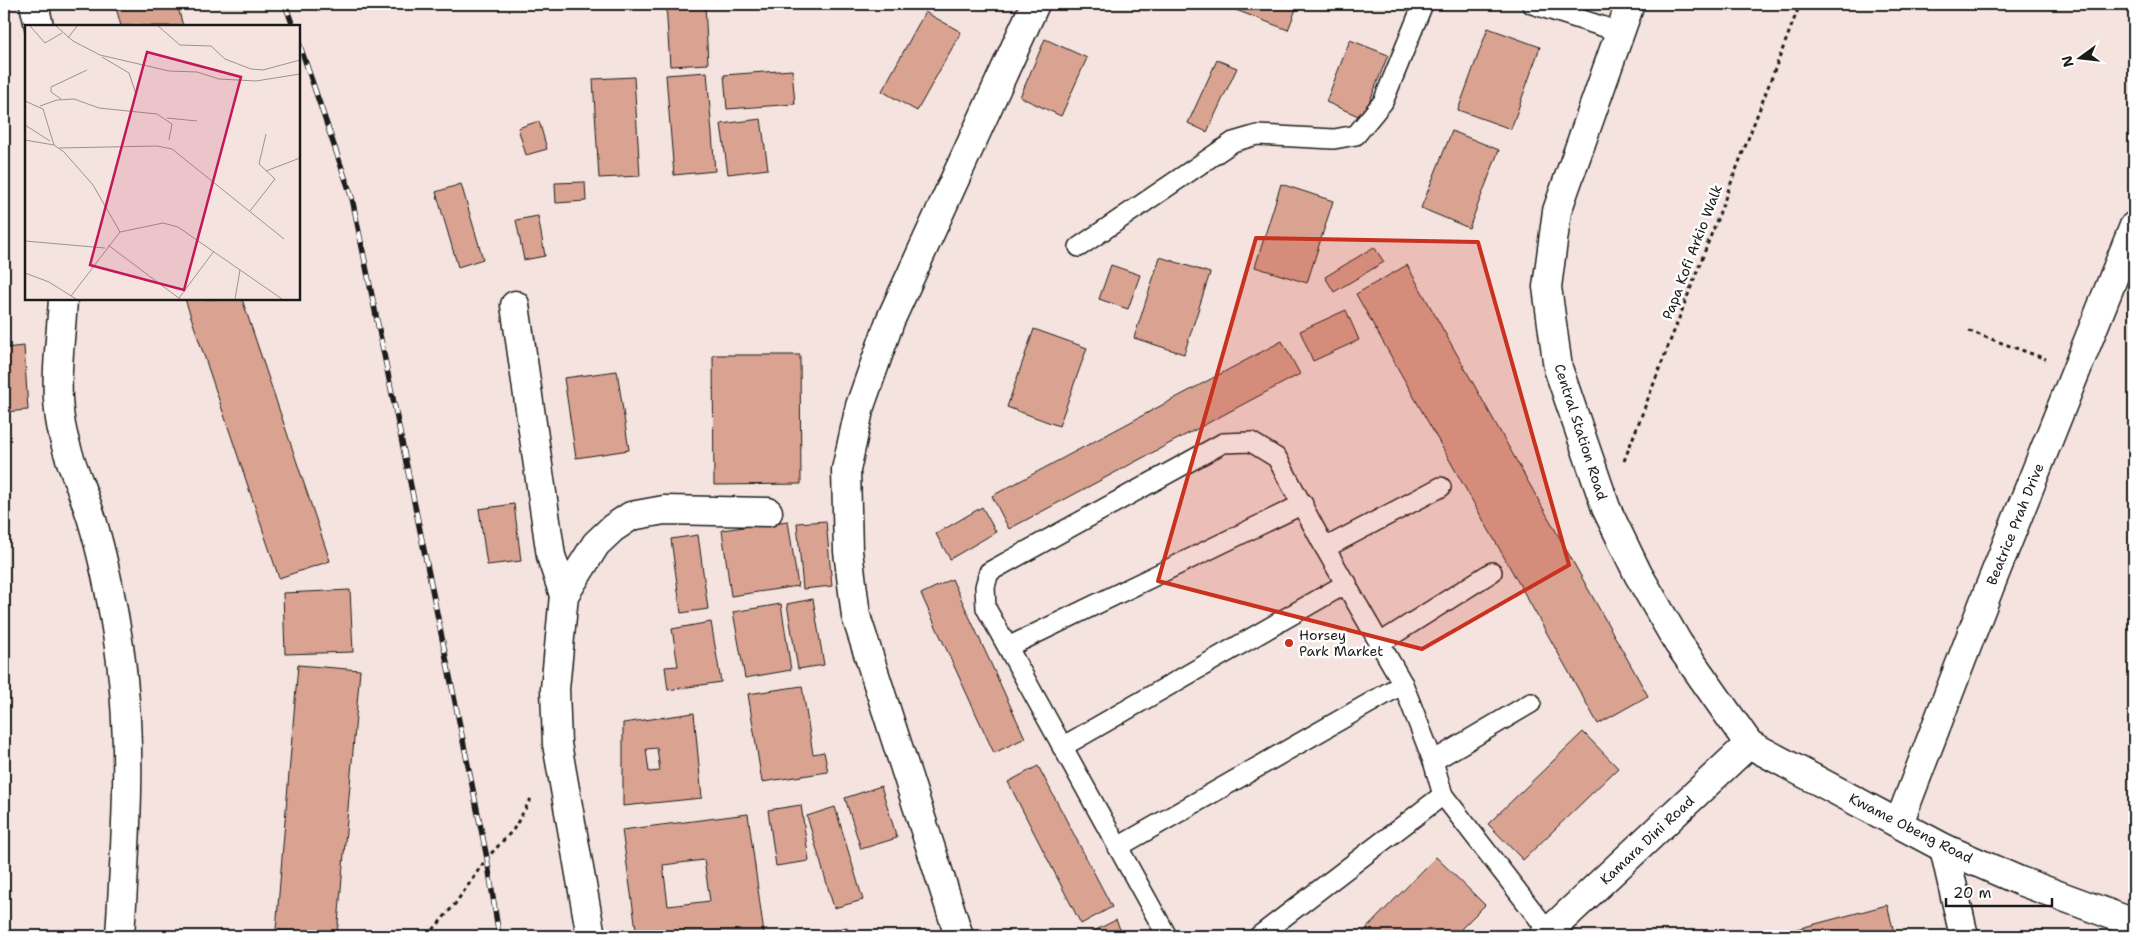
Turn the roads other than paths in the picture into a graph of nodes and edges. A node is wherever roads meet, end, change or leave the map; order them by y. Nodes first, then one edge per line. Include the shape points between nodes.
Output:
1 (34, 4) edge
2 (1035, 4) edge
3 (1423, 4) edge
4 (1532, 4) edge
5 (1630, 4) edge
6 (39, 25) edge
7 (1620, 32) junction
8 (2134, 226) edge
9 (1079, 247) dead end
10 (62, 300) edge
11 (515, 305) dead end
12 (1440, 488) dead end
13 (1302, 504) junction
14 (768, 512) dead end
15 (1325, 548) junction
16 (1492, 572) dead end
17 (1347, 583) junction
18 (564, 595) junction
19 (1380, 643) junction
20 (1008, 648) junction
21 (1403, 684) junction
22 (1531, 703) dead end
23 (1749, 744) junction
24 (1062, 746) junction
25 (1433, 761) junction
26 (1443, 796) junction
27 (1899, 823) junction
28 (1118, 847) junction
29 (1944, 848) junction
30 (2134, 923) edge
31 (1546, 934) edge
32 (120, 936) edge
33 (591, 936) edge
34 (959, 936) edge
35 (1167, 936) edge
36 (1259, 936) edge
37 (1964, 936) edge

1 - 6 street
2 - 34 street via 890,321 860,406 846,470 848,551 856,616
3 - 9 lane via 1383,102 1356,136 1334,139 1257,135 1233,142
4 - 7 lane
5 - 7 street, Central Station Road
7 - 23 street, Central Station Road via 1557,211 1548,287 1558,368 1606,508 1638,574 1678,643
8 - 27 street, Beatrice Prah Drive
10 - 32 street via 57,391 60,421 106,575 124,684 127,818
11 - 18 street via 551,556
12 - 15 lane
13 - 15 lane
13 - 20 lane
13 - 20 lane via 1277,458 1251,442 1223,443 989,572 985,587 986,608
14 - 18 street via 664,510 631,516 596,544
15 - 17 lane
16 - 19 lane
17 - 19 lane
17 - 24 lane
18 - 33 street via 555,689 557,744
19 - 21 lane
20 - 24 lane
21 - 25 lane
21 - 28 lane
22 - 25 lane
23 - 27 street, Kwame Obeng Road
23 - 31 street, Kamara Dini Road
24 - 28 lane
25 - 26 lane
26 - 31 lane
26 - 36 lane
27 - 29 street, Kwame Obeng Road
28 - 35 lane
29 - 30 street, Kwame Obeng Road via 2020,881
29 - 37 street

